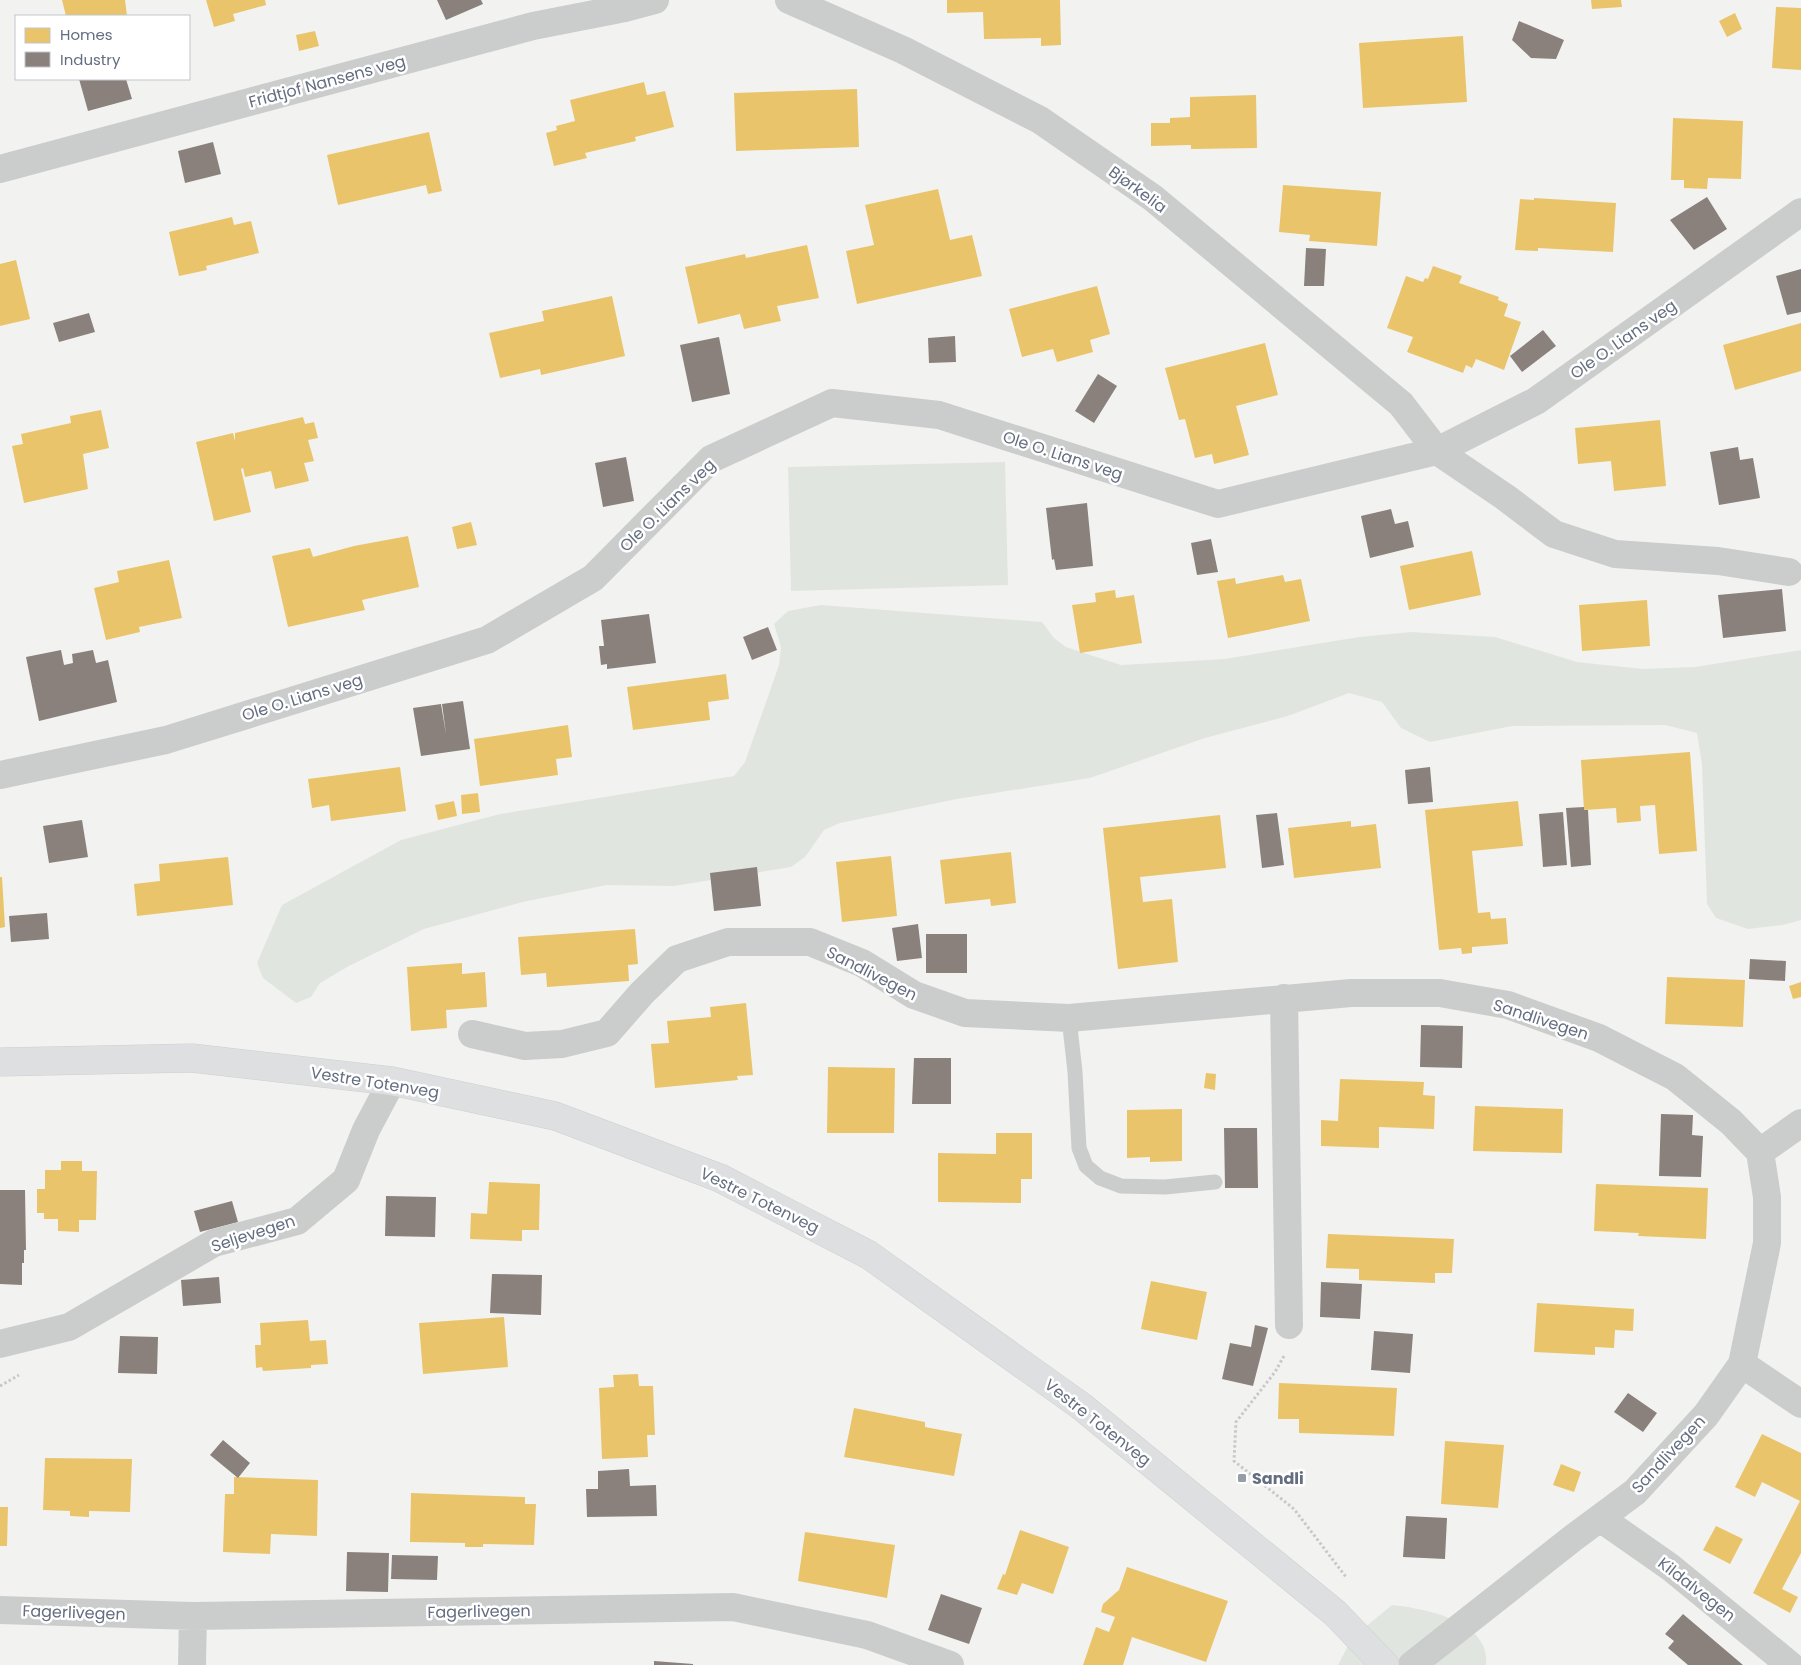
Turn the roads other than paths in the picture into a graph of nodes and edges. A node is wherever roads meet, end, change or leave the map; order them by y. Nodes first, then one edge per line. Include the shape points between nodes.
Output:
1 (656, 0) edge
2 (789, 0) edge
3 (0, 169) edge
4 (1801, 212) edge
5 (1437, 451) junction
6 (1789, 572) dead end
7 (0, 775) edge
8 (1284, 998) junction
9 (1069, 1018) junction
10 (472, 1034) dead end
11 (0, 1062) edge
12 (392, 1081) junction
13 (1801, 1123) edge
14 (1760, 1152) junction
15 (1215, 1182) dead end
16 (1289, 1326) road end
17 (0, 1344) edge
18 (1742, 1364) junction
19 (1801, 1404) edge
20 (1600, 1518) junction
21 (0, 1610) edge
22 (194, 1616) junction
23 (192, 1665) edge
24 (950, 1665) edge
25 (1385, 1665) edge
26 (1412, 1665) edge
27 (1790, 1665) edge

1 - 3 street, Fridtjof Nansens veg via 533,26
2 - 5 street, Bjørkelia via 903,50 1040,120 1153,198 1401,404
4 - 5 street, Ole O. Lians veg via 1536,401
5 - 6 street via 1554,534 1615,554 1718,561
5 - 7 street, Ole O. Lians veg via 1218,504 939,415 832,403 711,458 593,578 487,640 166,740
8 - 9 street, Sandlivegen
8 - 14 street, Sandlivegen via 1352,993 1440,993 1508,1005 1599,1038 1675,1077 1731,1122
8 - 16 street
9 - 10 street, Sandlivegen via 965,1013 914,995 862,963 810,942 728,942 677,960 642,993 607,1034 562,1044 525,1046
9 - 15 lane via 1079,1148 1086,1166 1100,1178 1121,1186 1165,1187
11 - 12 main road, Vestre Totenveg via 192,1058
12 - 17 street, Seljevegen via 366,1130 346,1180 297,1221 214,1242 69,1327
12 - 25 main road, Vestre Totenveg via 555,1116 720,1178 869,1255 1081,1406 1335,1613
13 - 14 street
14 - 18 street, Sandlivegen via 1767,1197 1766,1243
18 - 19 street
18 - 20 street, Sandlivegen via 1706,1415 1635,1492
20 - 26 street, Sandlivegen
20 - 27 street, Kildalvegen via 1670,1568
21 - 22 street, Fagerlivegen
22 - 23 street
22 - 24 street, Fagerlivegen via 733,1607 867,1635

